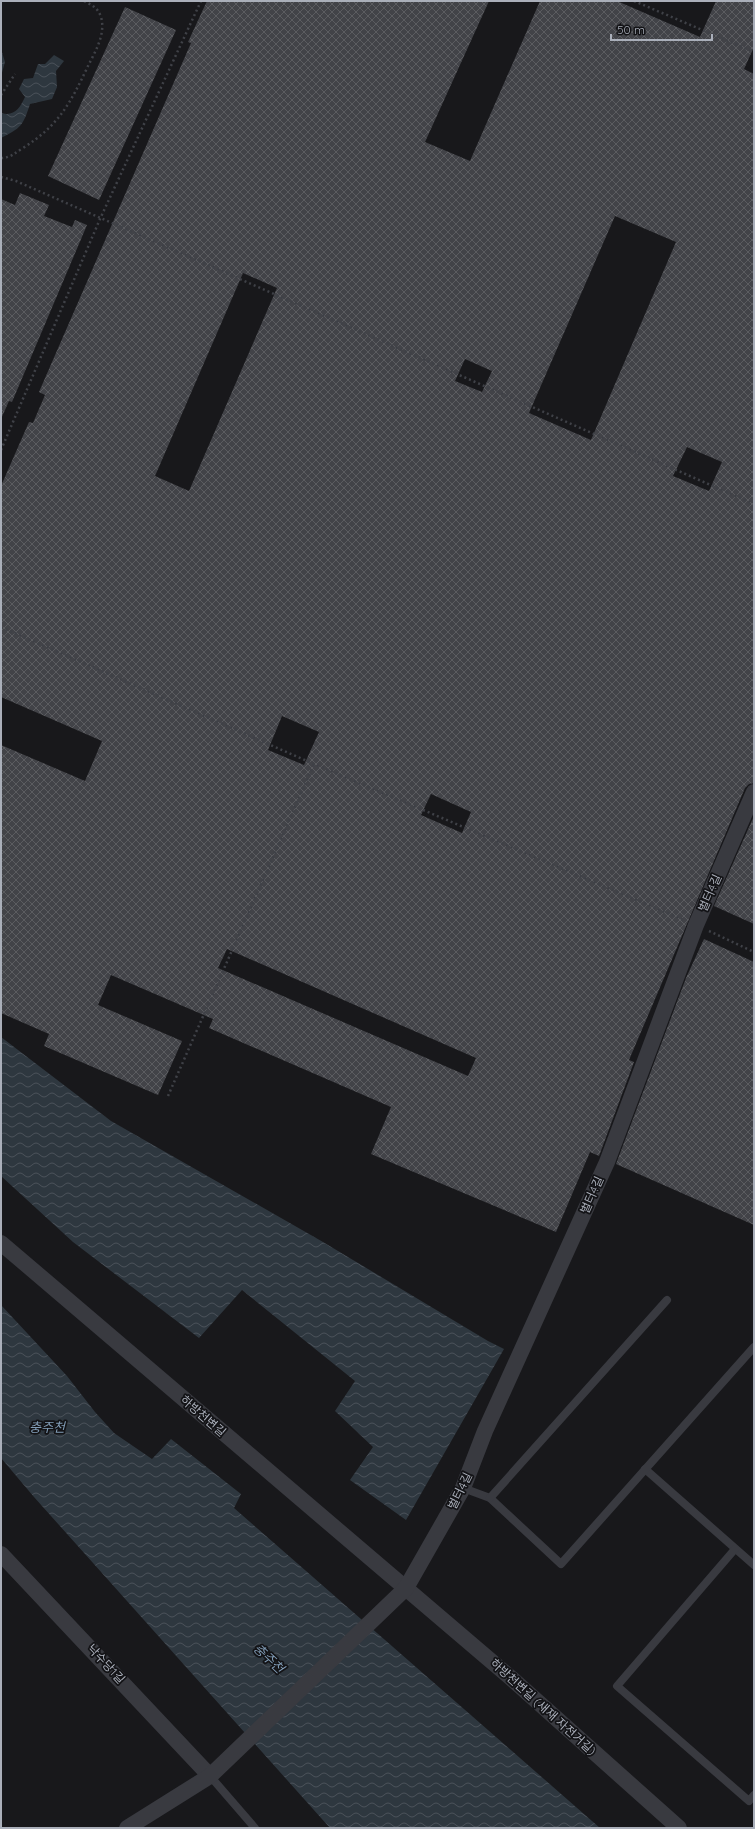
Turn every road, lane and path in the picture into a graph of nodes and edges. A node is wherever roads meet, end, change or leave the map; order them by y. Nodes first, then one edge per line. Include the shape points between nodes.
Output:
1 (84, 1) edge
2 (201, 1) edge
3 (634, 1) edge
4 (754, 52) edge
5 (15, 74) dead end
6 (1, 95) edge
7 (1, 158) edge
8 (1, 176) edge
9 (100, 219) junction
10 (1, 450) edge
11 (754, 504) edge
12 (1, 627) edge
13 (314, 764) junction
14 (754, 792) edge
15 (696, 925) junction
16 (754, 952) edge
17 (168, 1096) dead end
18 (1, 1243) edge
19 (667, 1300) dead end
20 (754, 1347) edge
21 (645, 1469) junction
22 (463, 1488) junction
23 (490, 1498) junction
24 (735, 1549) junction
25 (1, 1554) edge
26 (754, 1565) edge
27 (406, 1588) junction
28 (210, 1776) junction
29 (754, 1795) edge
30 (127, 1828) edge
31 (255, 1828) edge
32 (679, 1828) edge

1 - 7 path via 97,9 101,17 101,36 69,105 39,138 8,158
2 - 9 path
3 - 4 path
5 - 6 path
8 - 9 path
9 - 10 path
9 - 11 path
12 - 13 path
13 - 15 path
13 - 17 path
14 - 15 street, 벌터4길
15 - 16 path
15 - 22 street, 벌터4길 via 606,1162 485,1432
18 - 27 street, 하방천변길
19 - 23 lane
20 - 21 lane
21 - 23 lane via 561,1564
21 - 24 lane
22 - 23 lane
22 - 27 street, 벌터4길
24 - 26 lane
24 - 29 lane via 617,1686 749,1801
25 - 28 street, 낙수당1길
27 - 28 street, 벌터4길
27 - 32 street, 하방천변길 (새재 자전거길)
28 - 30 street, 벌터4길
28 - 31 lane

